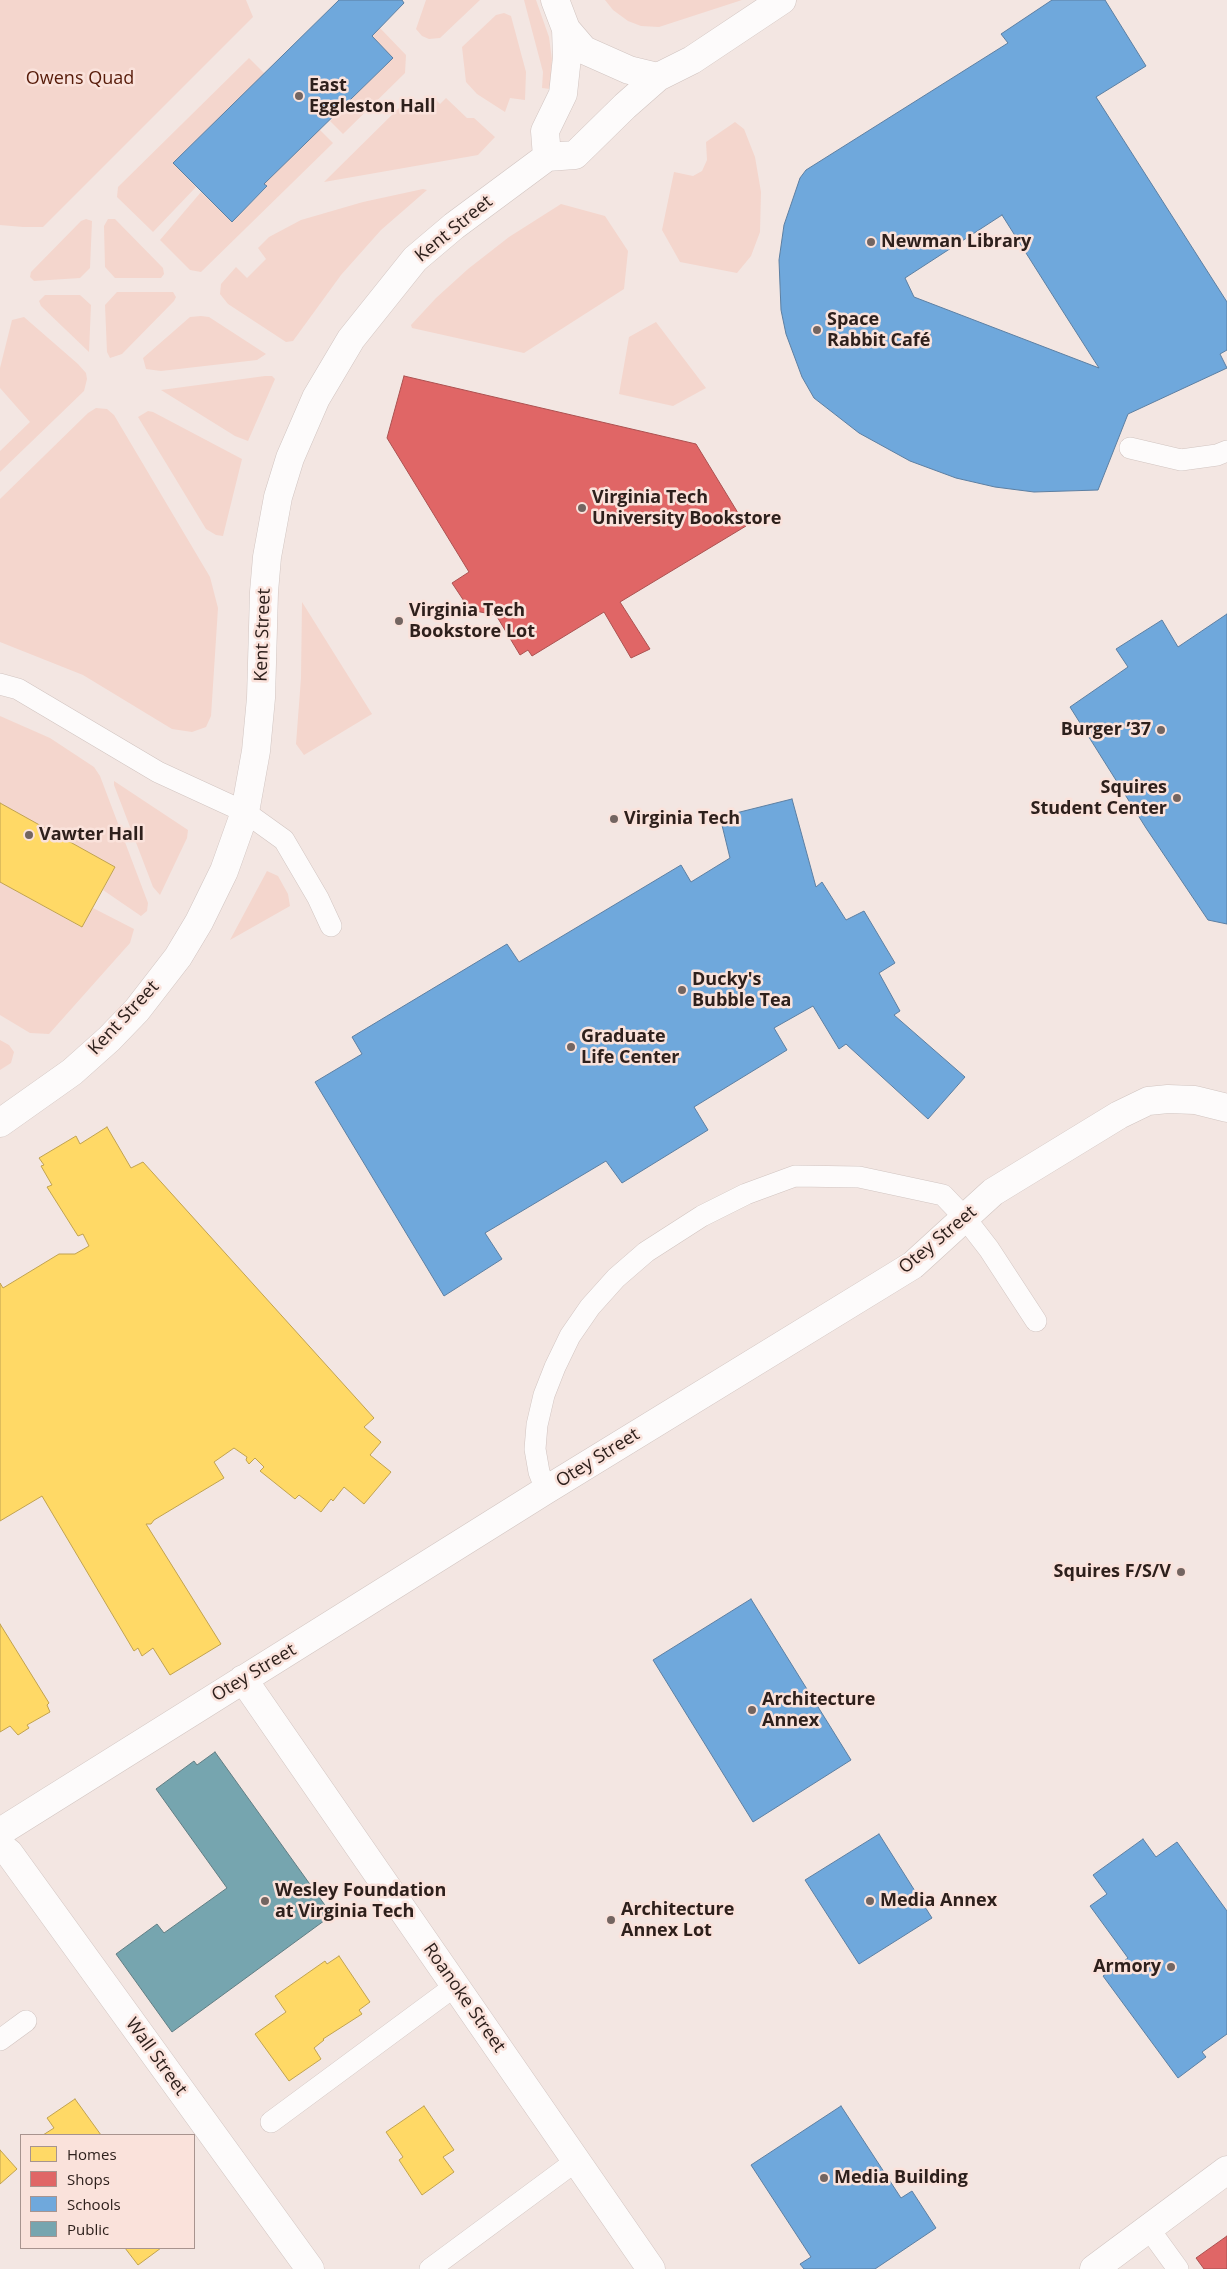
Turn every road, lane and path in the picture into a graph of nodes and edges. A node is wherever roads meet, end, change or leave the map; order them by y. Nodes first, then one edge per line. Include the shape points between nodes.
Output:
1 (556, 0) edge
2 (782, 0) edge
3 (566, 29) junction
4 (658, 78) junction
5 (547, 157) junction
6 (1130, 448) dead end
7 (1227, 450) edge
8 (0, 684) edge
9 (245, 812) junction
10 (331, 926) dead end
11 (1227, 1108) edge
12 (0, 1122) edge
13 (965, 1218) junction
14 (1036, 1321) dead end
15 (546, 1490) junction
16 (243, 1679) junction
17 (0, 1832) edge
18 (0, 1846) edge
19 (455, 1986) junction
20 (26, 2021) dead end
21 (0, 2040) edge
22 (271, 2122) dead end
23 (576, 2161) junction
24 (1227, 2170) edge
25 (1149, 2228) junction
26 (310, 2269) edge
27 (430, 2269) edge
28 (651, 2269) edge
29 (1094, 2269) edge
30 (1178, 2269) edge

1 - 3 street
2 - 4 street via 692,60
3 - 4 street via 584,50 629,70
3 - 5 street via 563,94 545,131
4 - 5 street via 575,155
5 - 9 street, Kent Street via 415,259 352,339 316,398 290,458 272,529 264,592 262,698
6 - 7 lane via 1181,460 1217,455
8 - 9 lane via 18,689 158,772
9 - 10 lane via 284,840
9 - 12 street, Kent Street via 224,871 199,922 178,957 137,1010 72,1072
11 - 13 street, Otey Street via 1195,1100 1148,1101 1119,1115 994,1192
13 - 14 lane
13 - 15 street, Otey Street via 913,1265
13 - 15 lane via 944,1196 859,1177 796,1176 746,1194 702,1216 646,1252 590,1307 570,1336 555,1367 544,1395 535,1449
15 - 16 street, Otey Street
16 - 17 street, Otey Street
16 - 19 street, Roanoke Street
18 - 26 street, Wall Street via 10,1853
19 - 22 lane
19 - 23 street, Roanoke Street
20 - 21 lane
23 - 27 lane
23 - 28 street, Roanoke Street
24 - 25 street
25 - 29 street
25 - 30 lane

